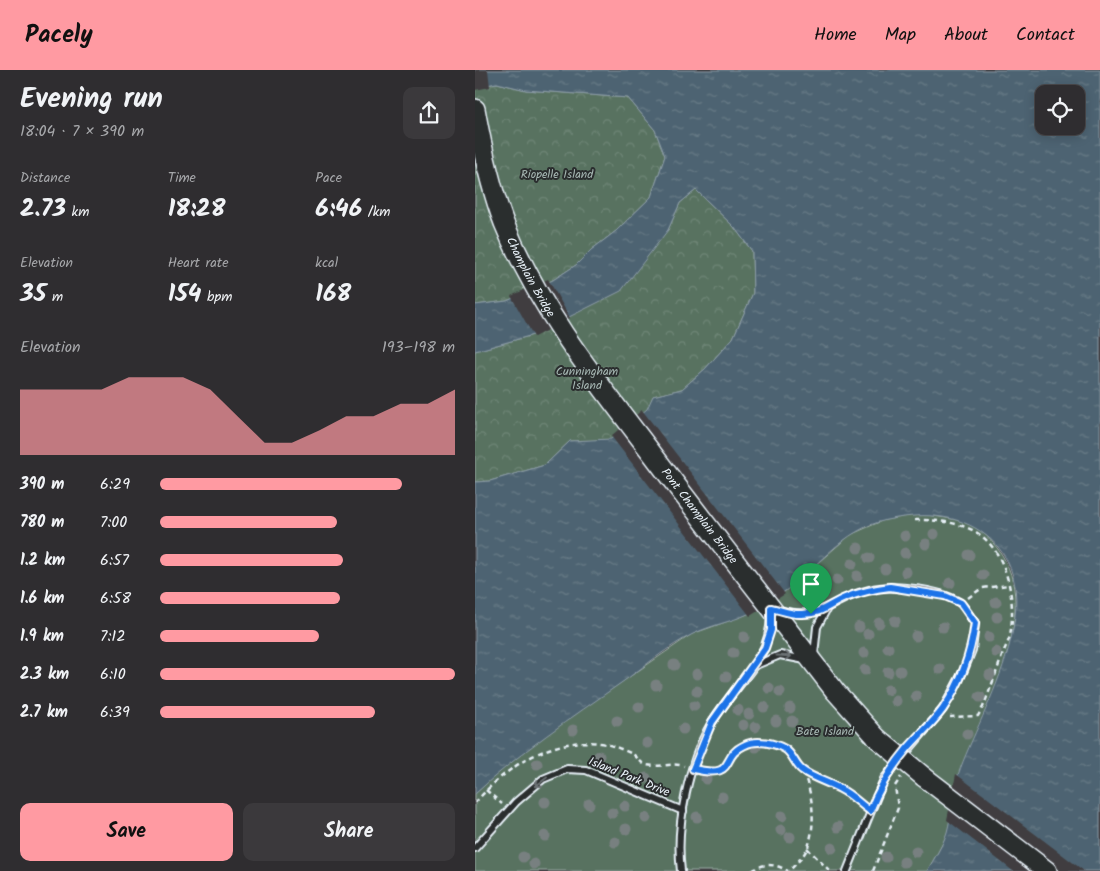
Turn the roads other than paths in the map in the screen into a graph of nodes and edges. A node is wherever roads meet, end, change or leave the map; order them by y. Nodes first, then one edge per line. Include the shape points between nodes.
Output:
1 (475, 109) edge
2 (629, 424) joint
3 (771, 608) junction
4 (826, 610) junction
5 (814, 663) junction
6 (755, 666) junction
7 (683, 811) junction
8 (475, 848) edge
9 (681, 871) edge
10 (847, 871) edge
11 (1047, 871) edge

1 - 2 main road, Champlain Bridge via 495,196 534,287 557,326
2 - 3 main road, Pont Champlain Bridge
3 - 4 lane via 795,614
3 - 5 main road
3 - 6 lane, Island Park Drive via 769,640
4 - 5 lane via 814,640
4 - 10 lane via 843,599 890,587 945,596 961,603 975,623 972,650 964,670 943,709 884,779
6 -> 5 lane, Island Park Drive via 780,655
5 - 11 main road, bridge via 877,738
6 - 7 lane, Island Park Drive via 712,722 693,769
7 -> 8 lane, Island Park Drive via 586,770 561,771 543,779
7 - 9 lane, Island Park Drive

